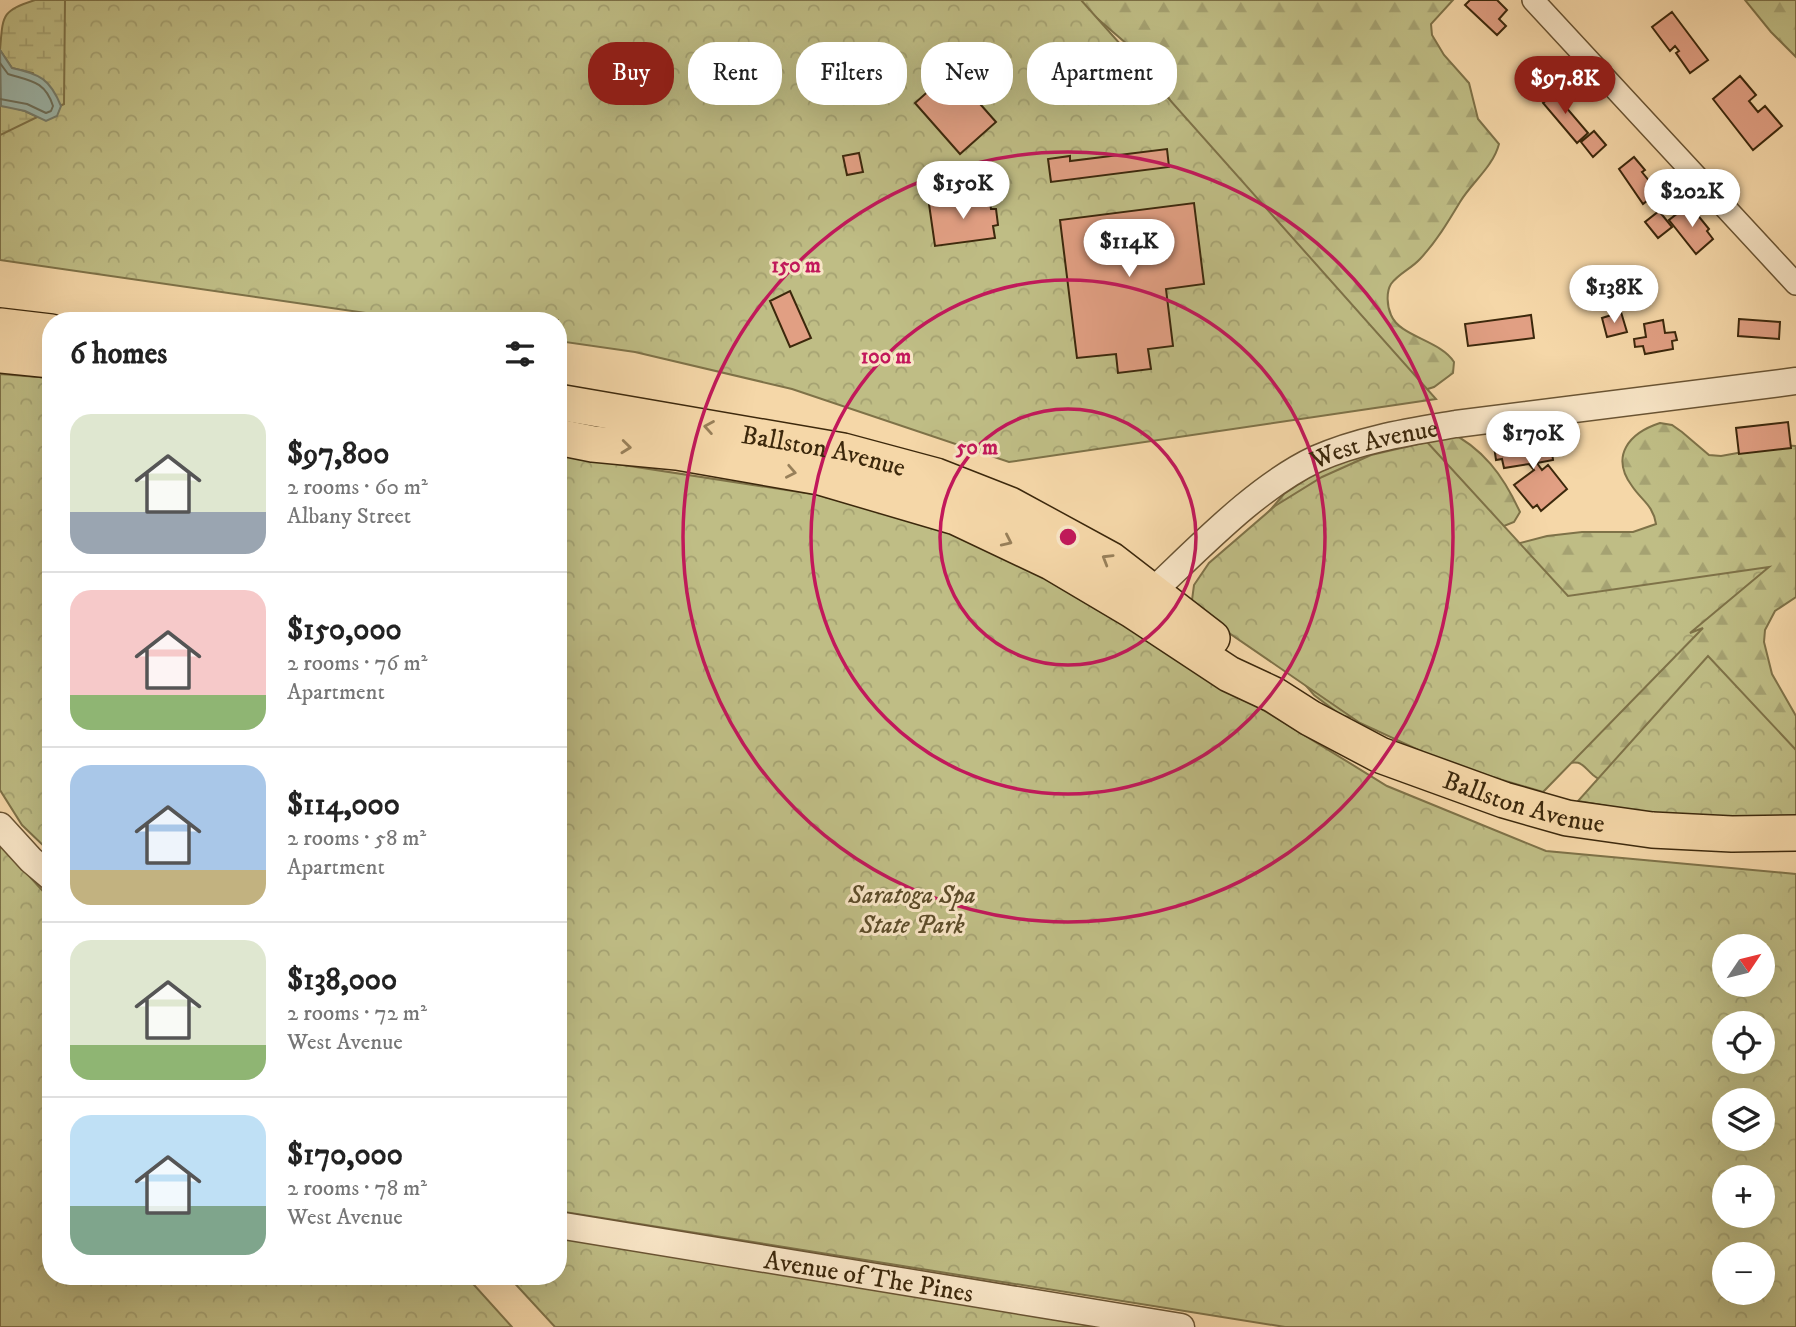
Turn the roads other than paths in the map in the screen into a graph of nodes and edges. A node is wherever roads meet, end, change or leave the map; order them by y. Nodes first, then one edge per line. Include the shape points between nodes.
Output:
1 (1533, 0) edge
2 (1796, 284) edge
3 (0, 326) edge
4 (42, 331) edge
5 (0, 355) edge
6 (42, 359) edge
7 (1796, 381) edge
8 (567, 404) edge
9 (567, 439) edge
10 (1142, 601) junction
11 (0, 826) edge
12 (1796, 833) edge
13 (42, 869) edge
14 (567, 1226) edge
15 (1181, 1327) edge

1 - 2 street
3 - 4 highway
5 - 6 highway
7 - 10 street, West Avenue via 1456,424 1363,442 1316,460 1272,485
10 -> 8 highway, Ballston Avenue via 1111,560 1010,505 936,476 843,451
9 -> 10 highway, Ballston Avenue via 820,477 956,517
10 - 12 highway, Ballston Avenue via 1237,657 1273,695 1310,718 1380,755 1468,788 1567,818 1652,830
11 - 13 street
14 - 15 street, Avenue of The Pines

